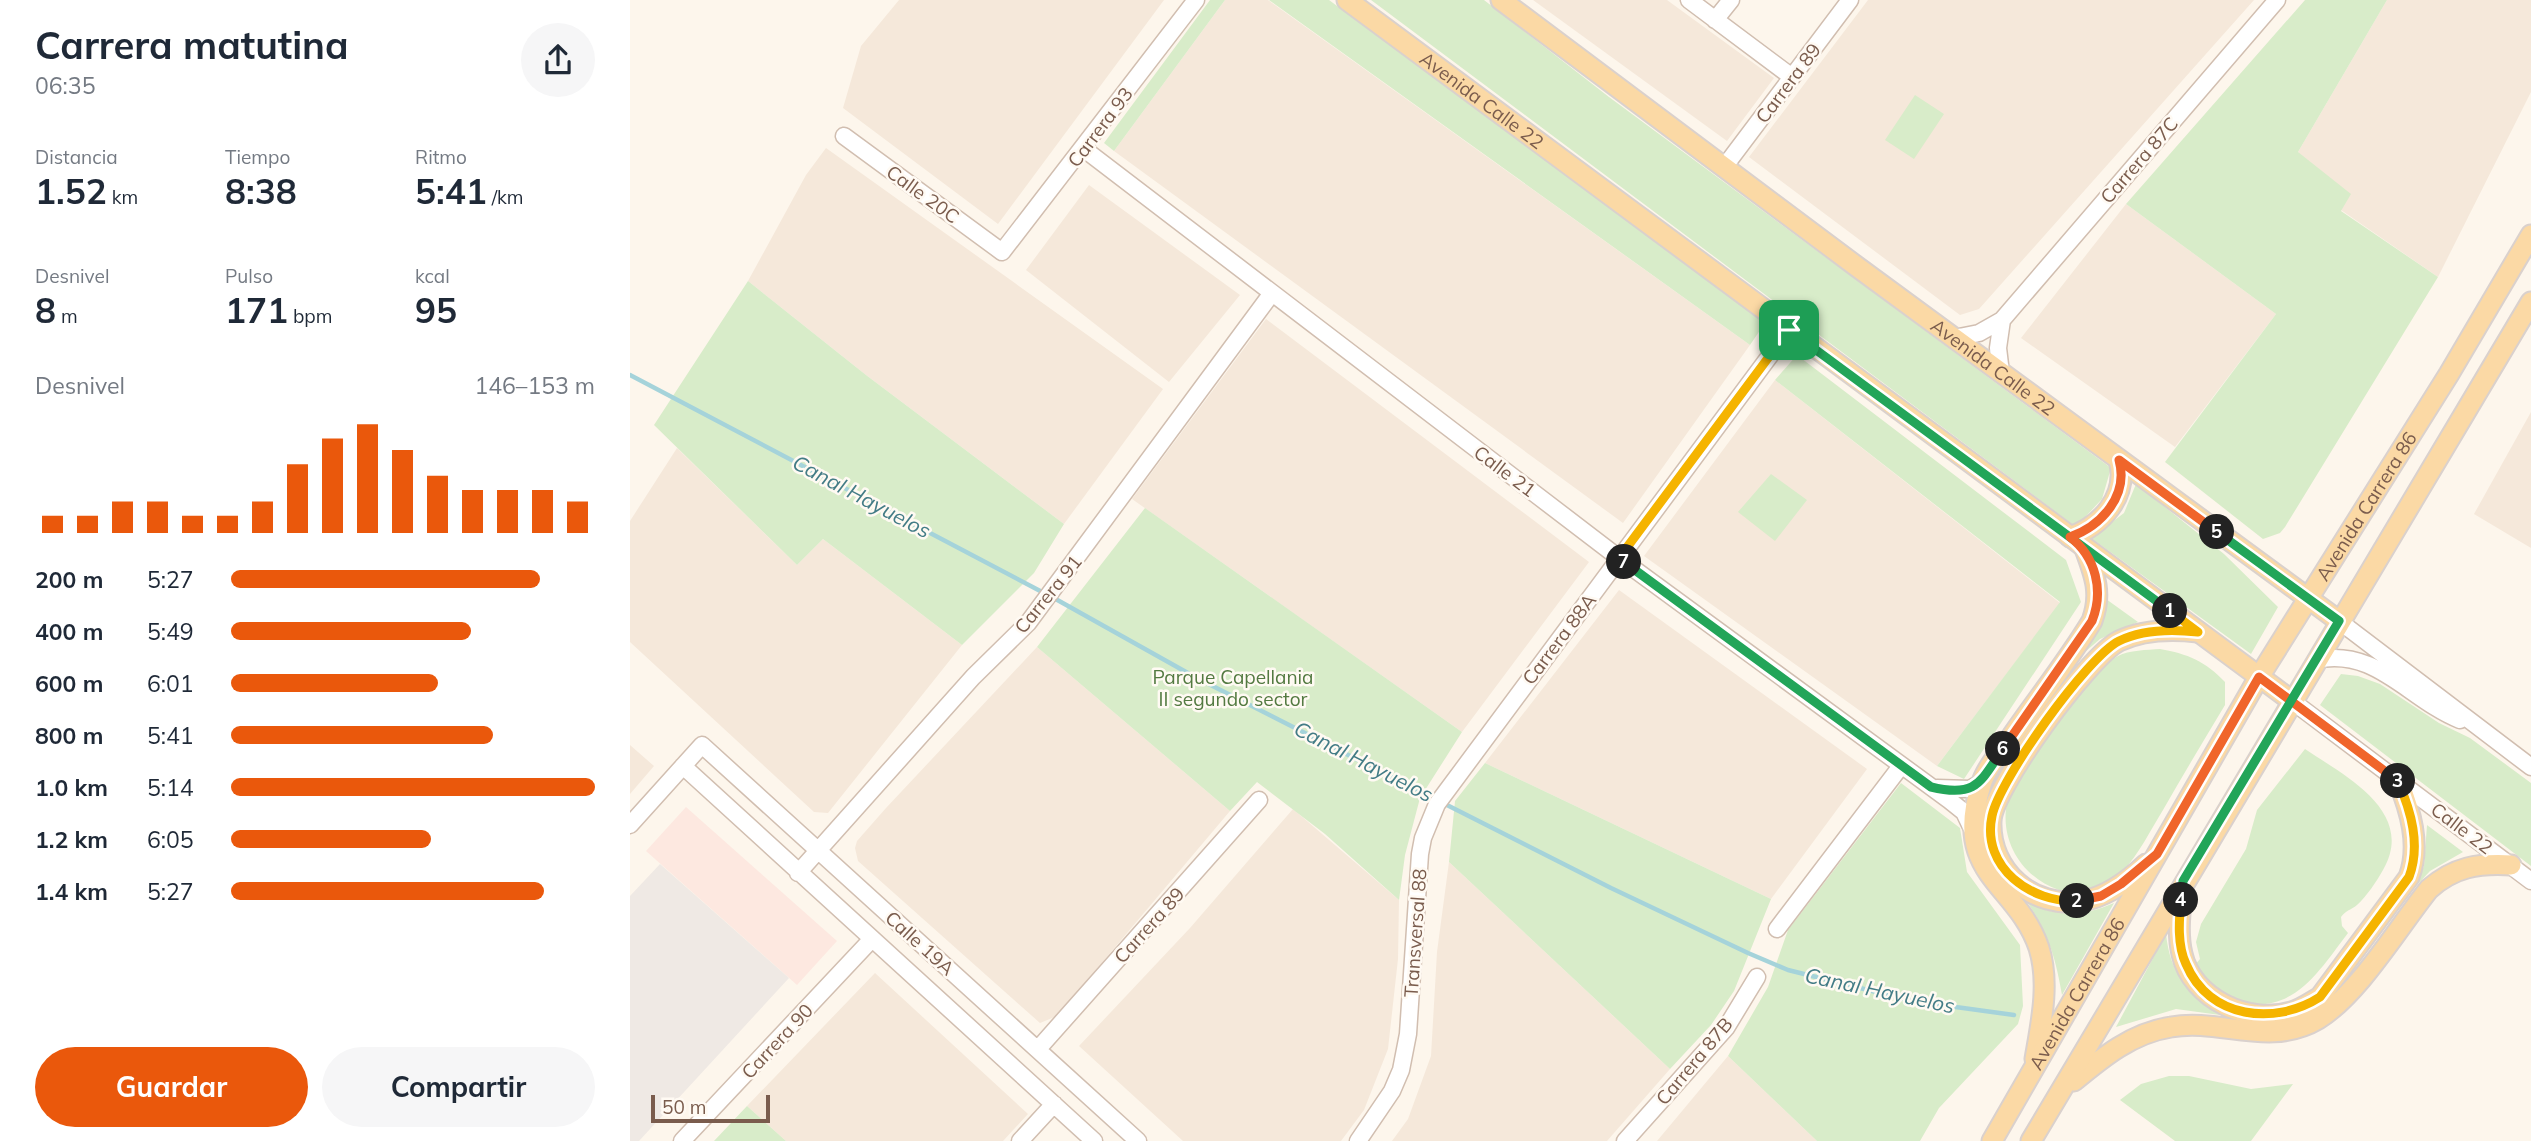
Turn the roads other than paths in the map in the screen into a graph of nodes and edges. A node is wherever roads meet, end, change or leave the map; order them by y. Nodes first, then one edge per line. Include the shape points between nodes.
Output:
1 (1196, 0) edge
2 (1347, 0) edge
3 (1501, 0) edge
4 (1689, 0) edge
5 (1731, 0) edge
6 (1850, 0) edge
7 (2277, 0) edge
8 (1716, 20) junction
9 (1792, 77) junction
10 (844, 136) dead end
11 (1084, 149) junction
12 (1725, 166) junction
13 (2531, 235) edge
14 (1002, 252) joint
15 (1272, 293) junction
16 (2531, 302) edge
17 (2002, 320) junction
18 (1789, 330) junction
19 (1954, 338) junction
20 (2001, 373) junction
21 (2119, 460) junction
22 (2077, 543) junction
23 (1619, 558) junction
24 (2309, 598) junction
25 (2339, 621) junction
26 (2198, 632) junction
27 (2316, 660) junction
28 (2259, 677) junction
29 (2292, 701) junction
30 (2487, 733) junction
31 (683, 766) junction
32 (1901, 766) junction
33 (2531, 767) edge
34 (1454, 779) joint
35 (2398, 780) junction
36 (1982, 782) junction
37 (1931, 787) junction
38 (1259, 800) dead end
39 (630, 825) edge
40 (1975, 835) junction
41 (818, 851) junction
42 (2157, 854) junction
43 (2511, 866) junction
44 (798, 873) junction
45 (2183, 881) junction
46 (2531, 881) edge
47 (1777, 929) dead end
48 (871, 940) junction
49 (1757, 977) dead end
50 (1038, 1049) junction
51 (2033, 1072) junction
52 (2065, 1089) junction
53 (1054, 1104) junction
54 (682, 1141) edge
55 (1020, 1141) edge
56 (1094, 1141) edge
57 (1138, 1141) edge
58 (1358, 1141) edge
59 (1625, 1141) edge
60 (1992, 1141) edge
61 (2031, 1141) edge

1 - 11 street, Carrera 93
2 - 18 main road, Avenida Calle 22
3 - 12 main road, Avenida Calle 22
4 - 8 street
5 - 8 street
6 - 9 street, Carrera 89
7 - 17 street, Carrera 87C
8 - 9 street
9 - 12 street, Carrera 89
10 - 14 street, Calle 20C
11 - 14 street, Carrera 93
11 - 15 street, Calle 21
12 - 19 main road, Avenida Calle 22
13 - 24 main road, Avenida Carrera 86
15 - 23 street, Calle 21
15 - 41 street, Carrera 91 via 1028,623 973,677
16 - 25 main road, Avenida Carrera 86
17 - 19 street, Carrera 87C via 1979,334
17 - 20 street
18 - 22 main road, Avenida Calle 22
18 - 23 street, Carrera 88A
19 - 20 main road, Avenida Calle 22
20 - 21 main road, Avenida Calle 22
21 - 22 main road via 2120,483 2111,508
21 - 24 main road, Avenida Calle 22
22 - 26 main road, Avenida Calle 22
22 - 36 main road via 2099,592 2092,621
23 - 32 street, Calle 21
23 - 34 street, Carrera 88A
24 - 25 main road, Avenida Calle 22
24 - 28 main road, Avenida Carrera 86
25 - 27 main road, Avenida Carrera 86
25 - 30 street, Avenida Calle 22
26 - 28 main road, Avenida Calle 22
26 - 42 main road via 2155,631 2130,636 2107,648 2026,751 1998,795 1991,819 1993,841 2005,870 2026,890 2045,899 2082,901 2101,896
27 - 29 main road, Avenida Carrera 86
27 - 30 street, Avenida Calle 22 via 2345,656 2372,665 2429,706
28 - 29 main road, Avenida Calle 22
28 - 42 main road, Avenida Carrera 86
29 - 35 street, Calle 22
29 - 45 main road, Avenida Carrera 86
30 - 33 street, Avenida Calle 22
31 - 39 street
31 - 41 street, Calle 19A via 702,745
31 - 44 street, Calle 19A
32 - 37 street, Calle 21
32 - 47 street
34 - 58 street, Transversal 88 via 1423,838 1408,1034 1401,1070
35 - 43 street, Calle 22
35 - 45 main road via 2411,815 2415,857 2409,877 2320,997 2307,1005 2279,1014 2248,1013 2204,990 2182,955
36 - 37 street via 1959,791
36 - 40 main road
37 - 40 street, Calle 21 via 1964,813
38 - 50 street, Carrera 89
40 - 51 main road via 1988,876 2030,929 2039,949 2044,1002
41 - 44 street, Carrera 91
41 - 50 street, Calle 19A
42 - 51 main road, Avenida Carrera 86
43 - 46 street, Calle 22
43 - 52 main road via 2469,866 2443,877 2360,978 2318,1019 2268,1034 2195,1025 2170,1027 2127,1041
44 - 48 street, Calle 19A
45 - 52 main road, Avenida Carrera 86
48 - 53 street, Calle 19A
48 - 54 street, Carrera 90
49 - 59 street, Carrera 87B via 1726,1028
50 - 57 street, Calle 19A
51 - 60 main road, Avenida Carrera 86
52 - 61 main road, Avenida Carrera 86
53 - 55 street
53 - 56 street, Calle 19A

